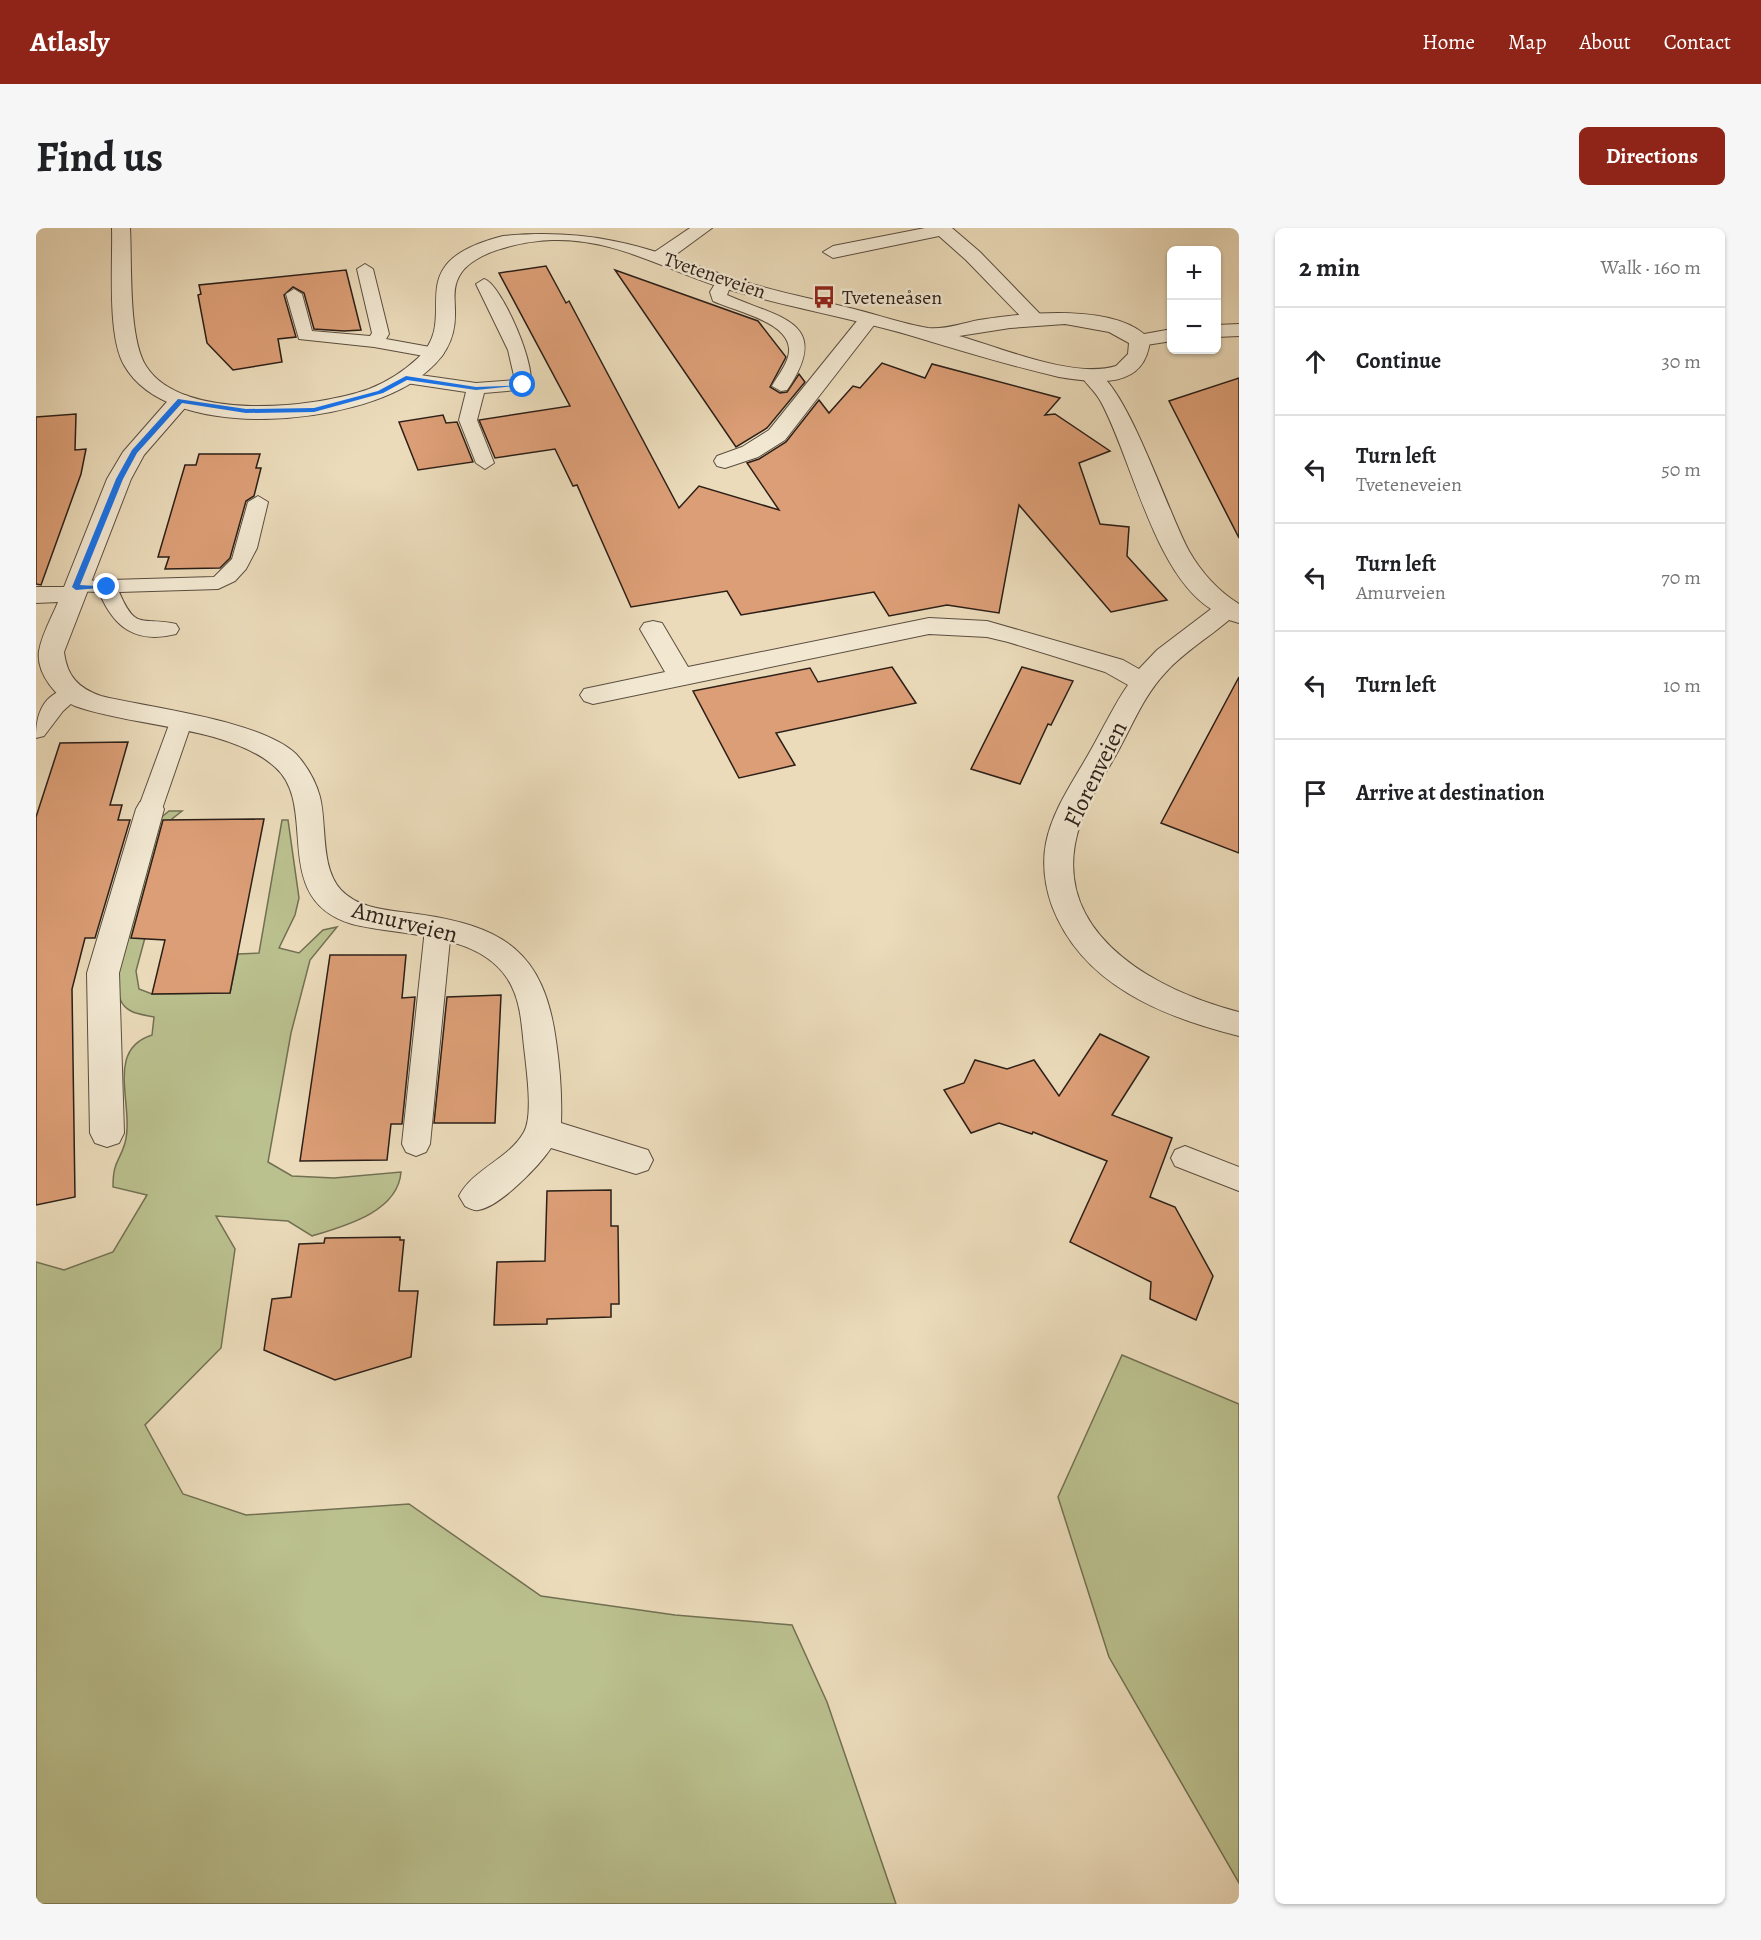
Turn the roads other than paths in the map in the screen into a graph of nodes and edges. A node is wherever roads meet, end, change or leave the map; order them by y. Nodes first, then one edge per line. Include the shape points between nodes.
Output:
1 (121, 228) edge
2 (703, 228) edge
3 (833, 252) dead end
4 (660, 257) junction
5 (365, 269) dead end
6 (724, 282) junction
7 (484, 284) dead end
8 (294, 294) dead end
9 (868, 320) junction
10 (1035, 320) junction
11 (1239, 330) edge
12 (1221, 331) edge
13 (930, 335) junction
14 (1167, 336) edge
15 (1140, 340) junction
16 (374, 342) junction
17 (435, 353) junction
18 (1092, 376) junction
19 (406, 378) junction
20 (781, 386) dead end
21 (476, 388) junction
22 (180, 401) junction
23 (725, 461) dead end
24 (485, 463) dead end
25 (258, 502) dead end
26 (107, 587) junction
27 (75, 590) junction
28 (36, 595) edge
29 (1232, 612) edge
30 (169, 629) dead end
31 (653, 629) dead end
32 (681, 677) junction
33 (1143, 682) junction
34 (71, 694) junction
35 (593, 695) dead end
36 (181, 722) junction
37 (36, 731) edge
38 (150, 808) joint
39 (438, 929) junction
40 (1239, 1024) edge
41 (542, 1131) junction
42 (107, 1133) dead end
43 (416, 1144) dead end
44 (1185, 1158) dead end
45 (636, 1160) dead end
46 (1239, 1179) edge
47 (477, 1196) dead end

1 - 22 street via 125,339 129,354 150,384
2 - 4 street
3 - 10 street via 943,230
4 - 6 street, Tveteneveien
4 - 17 street, Tveteneveien via 597,237 562,234 529,236 492,245 452,267 446,278 443,337
5 - 16 lane via 381,334
6 - 9 street, Tveteneveien
6 - 20 lane via 719,298 772,318 792,334 798,347 797,357
7 - 21 lane via 526,378 523,385
8 - 16 lane via 305,334
9 - 13 street, Tveteneveien
9 - 23 street via 777,435 750,452
10 - 13 street, Tveteneveien
10 - 15 street, Tveteneveien via 1089,319 1123,328
11 - 12 street
13 - 18 street, Tveteneveien via 1059,371
14 - 15 street
15 - 18 street, Tveteneveien via 1141,355 1132,367
16 - 17 lane
17 - 19 street
18 - 29 street, Florenveien via 1111,399 1181,557 1196,580
19 - 21 lane
19 - 22 street via 381,392 314,410 246,411
21 - 24 lane via 468,420
22 - 27 street via 135,452 119,479
25 - 26 lane via 245,552 230,578 218,583
26 - 27 lane
26 - 30 lane via 119,616 132,627
27 - 28 street
27 - 34 street via 51,652 52,667
29 - 33 street, Florenveien via 1175,649
31 - 32 street
32 - 33 street via 888,633 954,626 987,629 1061,648 1114,666
32 - 35 street
33 - 40 street, Florenveien via 1079,796 1066,829 1059,854 1064,900 1091,947 1143,989 1186,1008
34 - 36 street, Amurveien via 96,704
34 - 37 lane
36 - 38 lane
36 - 39 street, Amurveien via 250,741 287,761 302,782 313,861 324,891 348,911
38 - 42 street via 104,973
39 - 41 street, Amurveien via 483,942 511,962 529,988 546,1102
39 - 43 lane
41 - 45 street
41 - 47 street, Amurveien via 525,1158
44 - 46 lane

